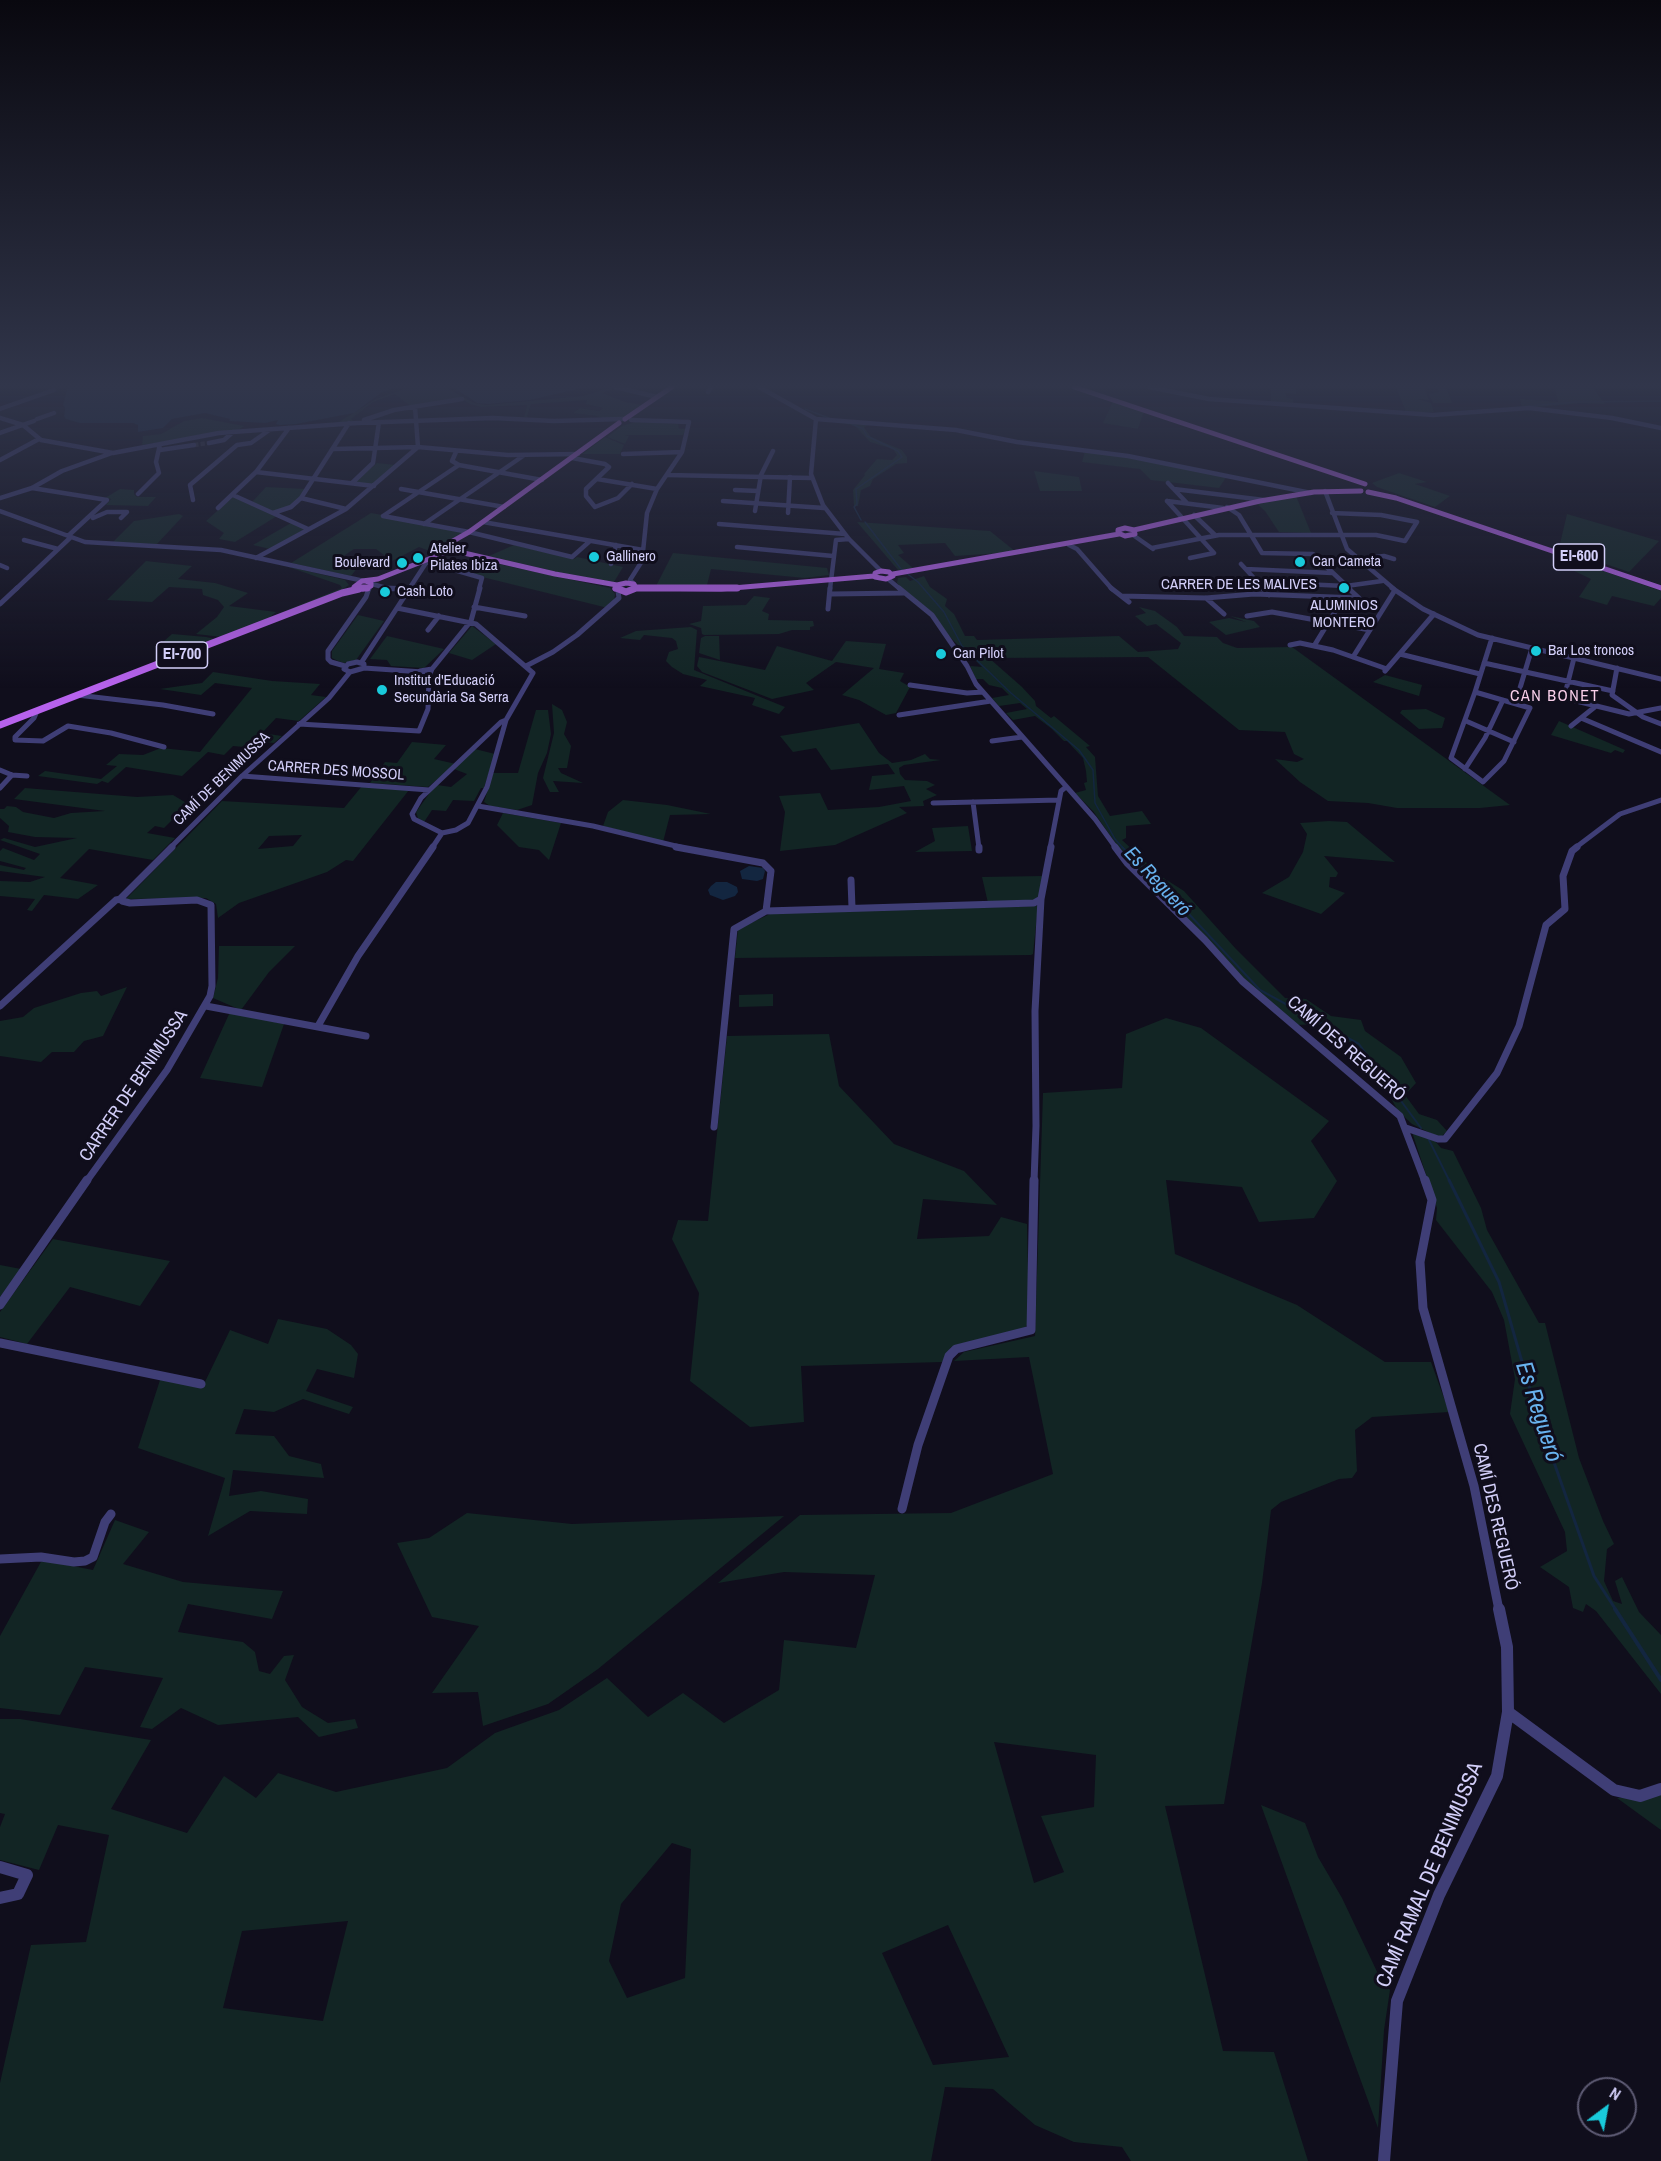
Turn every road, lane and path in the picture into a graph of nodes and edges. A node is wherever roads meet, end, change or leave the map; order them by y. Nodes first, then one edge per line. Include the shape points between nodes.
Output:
1 (32, 488) joint
2 (144, 488) edge
3 (191, 488) edge
4 (239, 488) edge
5 (308, 488) edge
6 (372, 488) edge
7 (424, 488) edge
8 (475, 488) edge
9 (531, 488) edge
10 (588, 488) edge
11 (628, 488) edge
12 (651, 488) edge
13 (736, 488) edge
14 (759, 488) edge
15 (790, 488) edge
16 (816, 488) edge
17 (1278, 488) edge
18 (1351, 488) edge
19 (1357, 488) edge
20 (401, 489) dead end
21 (657, 489) joint
22 (1174, 489) joint
23 (1371, 489) joint
24 (1346, 490) junction
25 (758, 491) junction
26 (1324, 491) junction
27 (1361, 491) junction
28 (418, 492) junction
29 (1298, 492) junction
30 (138, 494) dead end
31 (232, 495) junction
32 (0, 498) edge
33 (301, 498) junction
34 (460, 498) junction
35 (193, 500) dead end
36 (1264, 500) junction
37 (723, 501) dead end
38 (756, 503) junction
39 (1187, 503) junction
40 (789, 505) junction
41 (504, 507) junction
42 (824, 507) junction
43 (218, 508) dead end
44 (1225, 508) junction
45 (346, 509) junction
46 (755, 511) dead end
47 (1, 513) edge
48 (273, 513) junction
49 (789, 513) dead end
50 (1332, 513) junction
51 (1194, 515) junction
52 (121, 518) dead end
53 (1182, 518) junction
54 (86, 521) junction
55 (483, 522) junction
56 (424, 524) junction
57 (719, 524) dead end
58 (308, 529) junction
59 (469, 532) junction
60 (1133, 533) junction
61 (845, 534) junction
62 (1341, 535) junction
63 (1215, 536) junction
64 (1252, 536) junction
65 (69, 537) junction
66 (1201, 538) junction
67 (459, 539) junction
68 (849, 539) junction
69 (24, 540) dead end
70 (590, 541) junction
71 (446, 544) junction
72 (616, 545) junction
73 (1069, 545) junction
74 (736, 547) dead end
75 (455, 548) junction
76 (58, 549) junction
77 (643, 550) junction
78 (435, 551) junction
79 (446, 553) junction
80 (464, 553) junction
81 (833, 556) junction
82 (256, 558) junction
83 (1190, 558) dead end
84 (1359, 559) junction
85 (1394, 559) dead end
86 (426, 561) junction
87 (1322, 563) junction
88 (611, 564) dead end
89 (1241, 564) dead end
90 (0, 565) edge
91 (7, 568) dead end
92 (1246, 570) junction
93 (881, 571) junction
94 (1332, 573) junction
95 (874, 576) junction
96 (891, 576) junction
97 (348, 578) junction
98 (833, 580) junction
99 (1382, 581) junction
100 (1257, 582) junction
101 (633, 584) junction
102 (368, 585) junction
103 (1346, 586) junction
104 (357, 587) junction
105 (1661, 587) edge
106 (410, 589) junction
107 (1395, 590) junction
108 (618, 591) junction
109 (904, 593) junction
110 (831, 594) junction
111 (1269, 595) junction
112 (1122, 596) junction
113 (1206, 598) junction
114 (1337, 598) junction
115 (1129, 602) dead end
116 (0, 604) edge
117 (474, 607) junction
118 (397, 608) junction
119 (828, 609) dead end
120 (1224, 614) dead end
121 (1434, 614) junction
122 (439, 616) junction
123 (525, 616) dead end
124 (1247, 616) dead end
125 (1331, 621) junction
126 (470, 623) junction
127 (428, 630) dead end
128 (1370, 630) junction
129 (1492, 638) junction
130 (1290, 645) dead end
131 (1314, 646) junction
132 (1532, 648) junction
133 (1400, 654) junction
134 (1353, 657) junction
135 (1574, 658) junction
136 (1484, 663) junction
137 (363, 665) junction
138 (345, 666) junction
139 (526, 666) junction
140 (1617, 668) junction
141 (432, 669) junction
142 (420, 671) junction
143 (350, 672) junction
144 (1525, 672) junction
145 (1480, 674) junction
146 (429, 676) junction
147 (1661, 679) edge
148 (1568, 681) junction
149 (910, 685) dead end
150 (1520, 688) dead end
151 (1613, 691) junction
152 (983, 692) junction
153 (1475, 692) junction
154 (77, 695) junction
155 (1503, 700) junction
156 (991, 701) junction
157 (1596, 706) junction
158 (1661, 708) edge
159 (37, 711) junction
160 (1638, 713) junction
161 (213, 714) dead end
162 (899, 716) dead end
163 (1581, 718) junction
164 (506, 720) junction
165 (1466, 721) junction
166 (299, 724) junction
167 (1661, 724) edge
168 (0, 725) edge
169 (1571, 726) dead end
170 (1489, 731) junction
171 (1022, 737) junction
172 (992, 741) dead end
173 (1514, 742) junction
174 (164, 747) dead end
175 (1661, 752) edge
176 (1465, 769) junction
177 (0, 770) edge
178 (12, 775) junction
179 (27, 776) dead end
180 (242, 776) junction
181 (1066, 787) junction
182 (0, 788) edge
183 (429, 790) junction
184 (1059, 800) junction
185 (1661, 800) edge
186 (973, 802) junction
187 (933, 803) dead end
188 (478, 806) junction
189 (442, 832) junction
190 (979, 850) dead end
191 (850, 880) dead end
192 (121, 899) junction
193 (1041, 899) junction
194 (852, 908) junction
195 (766, 911) junction
196 (0, 1006) edge
197 (206, 1006) junction
198 (318, 1026) junction
199 (366, 1036) dead end
200 (714, 1126) dead end
201 (1406, 1128) junction
202 (0, 1305) edge
203 (0, 1342) edge
204 (201, 1384) dead end
205 (902, 1509) dead end
206 (111, 1514) dead end
207 (0, 1559) edge
208 (1508, 1712) junction
209 (1661, 1789) edge
210 (0, 1867) edge
211 (0, 1898) edge
212 (1384, 2161) edge

1 - 32 street
1 - 54 street via 104,501
2 - 30 street
3 - 35 street
4 - 31 street
5 - 33 street
6 - 45 street
7 - 28 street
8 - 34 street
9 - 41 main road, EI-700
10 - 11 street via 588,500 595,507 618,498
12 - 21 street
13 - 25 street
14 - 25 street
15 - 40 street
16 - 42 street
17 - 29 street
18 - 24 main road
19 - 27 main road, EI-600
20 - 28 street
21 - 77 street via 647,513
22 - 36 street
22 - 39 street
23 - 27 main road, EI-600
23 - 105 main road, EI-600
24 - 26 main road
24 - 27 main road
25 - 38 street
26 - 29 main road
26 - 50 street
28 - 34 street
28 - 56 street via 382,516
29 - 36 main road
31 - 43 street
31 - 48 street
33 - 45 street
33 - 48 street via 291,507
34 - 41 street
34 - 56 street
36 - 44 main road
37 - 38 street
38 - 40 street
38 - 46 street
39 - 44 street
39 - 53 street via 1167,501
40 - 42 street
40 - 49 street
41 - 55 main road, EI-700
42 - 61 street
44 - 51 main road
44 - 64 street via 1239,515
45 - 58 street
47 - 65 street
48 - 58 street
50 - 62 street
50 - 62 street via 1381,515 1417,522 1405,541 1376,535
51 - 53 main road
51 - 63 street
52 - 54 street via 127,512 106,512
53 - 60 main road
53 - 66 street
54 - 65 street
55 - 59 main road, EI-700
55 - 70 street
56 - 59 street
57 - 61 street
58 - 82 street
59 - 67 main road, EI-700
59 - 70 street via 572,557
60 - 66 street via 1152,549
60 - 73 main road
61 - 68 street
62 - 64 street
62 - 84 street via 1347,549
63 - 64 street
63 - 66 street
64 - 87 street via 1262,553 1313,554
65 - 76 street
65 - 82 street via 100,545 209,548
66 - 83 street via 1214,553
67 - 71 main road, EI-700
67 - 75 main road, EI-700
68 - 81 street via 836,540
68 - 93 street
69 - 76 street
70 - 72 street
71 - 75 main road
71 - 78 main road, EI-700
72 - 77 street
72 - 88 street
73 - 96 main road
73 - 112 street
74 - 81 street
75 - 79 main road, EI-700
75 - 80 main road
76 - 116 street
77 - 101 street
78 - 79 main road
78 - 86 main road, EI-700
79 - 80 main road
79 - 86 main road, EI-700
80 - 108 main road
81 - 98 street
82 - 97 street
84 - 85 street
84 - 87 street
84 - 99 street
86 - 102 main road, EI-700
86 - 106 street
86 - 117 street via 482,578
87 - 94 street
89 - 92 street
90 - 91 street
92 - 94 street
92 - 100 street
93 - 95 main road
93 - 96 main road
94 - 103 street
95 - 96 main road
95 - 98 main road
96 - 109 street, CAMÍ DES REGUERÓ
97 - 102 street
97 - 104 street
98 - 101 main road via 721,589
98 - 110 street
99 - 103 street
99 - 107 street
100 - 103 street
100 - 111 street
101 - 108 main road
102 - 104 main road, EI-700
102 - 104 street
102 - 106 street
102 - 138 street via 328,651 331,662
103 - 114 street, CARRER DE LES MALIVES via 1359,598
104 - 154 main road, EI-700
106 - 118 street
107 - 121 street
107 - 128 street
108 - 139 street via 577,635
109 - 110 street
109 - 152 street, CAMÍ DES REGUERÓ via 932,615
110 - 119 street
111 - 113 street, CARRER DE LES MALIVES
111 - 114 street, CARRER DE LES MALIVES
112 - 113 street, CARRER DE LES MALIVES
112 - 115 street
113 - 120 street
114 - 125 street via 1339,605
117 - 123 street
117 - 126 street
118 - 122 street
118 - 137 street
121 - 129 street
121 - 133 street
122 - 126 street
122 - 127 street
124 - 125 street via 1272,612
125 - 128 street
125 - 131 street
126 - 139 street
126 - 141 street
128 - 134 street
129 - 132 street
129 - 136 street
130 - 131 street
131 - 134 street
132 - 135 street
132 - 144 street
133 - 134 street via 1386,670
133 - 145 street
135 - 140 street
135 - 148 street
136 - 144 street
136 - 145 street
137 - 138 street
137 - 142 street
137 - 143 street
138 - 143 street
139 - 164 street via 532,678
140 - 147 street
140 - 151 street
141 - 142 street
141 - 146 street
142 - 146 street
143 - 166 street, CAMÍ DE BENIMUSSA via 329,698
144 - 148 street
144 - 150 street
145 - 153 street
146 - 166 street via 428,709 419,731
148 - 151 street
148 - 157 street via 1564,698
149 - 152 street
151 - 160 street via 1612,695
152 - 156 street, CAMÍ DES REGUERÓ
153 - 155 street
153 - 165 street
154 - 159 main road, EI-700
154 - 161 street
155 - 170 street
155 - 173 street via 1530,708
156 - 162 street
156 - 171 street, CAMÍ DES REGUERÓ
157 - 160 street
157 - 163 street
158 - 160 street
159 - 168 main road, EI-700
159 - 174 street via 15,740 43,741 68,726
160 - 167 street
163 - 169 street
163 - 175 street
164 - 183 street
164 - 188 street
165 - 170 street
165 - 176 street via 1451,758
166 - 180 street, CAMÍ DE BENIMUSSA
170 - 173 street
170 - 176 street
171 - 172 street
171 - 181 street, CAMÍ DES REGUERÓ
173 - 176 street via 1504,761 1484,782
177 - 178 street
178 - 179 street
178 - 182 street
180 - 183 street, CARRER DES MOSSOL
180 - 192 street, CAMÍ DE BENIMUSSA
181 - 184 street
181 - 201 street, CAMÍ DES REGUERÓ via 1127,863 1242,981 1392,1108
183 - 189 street via 412,814 414,819
184 - 186 street
184 - 193 street
185 - 201 street via 1620,814 1572,851 1563,876 1565,909 1546,925 1521,1020 1497,1074 1445,1138
186 - 187 street
186 - 190 street
188 - 189 street via 468,823
188 - 195 street via 763,863 771,871
189 - 198 street via 358,956
191 - 194 street
192 - 196 street, CAMÍ DE BENIMUSSA
192 - 197 street, CARRER DE BENIMUSSA via 130,903 197,900 211,905 212,986
193 - 194 street via 1034,903
193 - 205 street via 1035,1011 1030,1330 956,1349 949,1356 918,1445
194 - 195 street
195 - 200 street via 734,929
197 - 198 street
197 - 202 street, CARRER DE BENIMUSSA via 167,1070
198 - 199 street
201 - 208 street, CAMÍ DES REGUERÓ via 1432,1200 1420,1263 1423,1308 1474,1486 1507,1647
203 - 204 street
206 - 207 street via 93,1557 85,1561
208 - 209 street via 1614,1790 1640,1796
208 - 212 street, CAMÍ RAMAL DE BENIMUSSA via 1497,1776 1439,1894 1397,2001
210 - 211 street via 27,1875 18,1894

